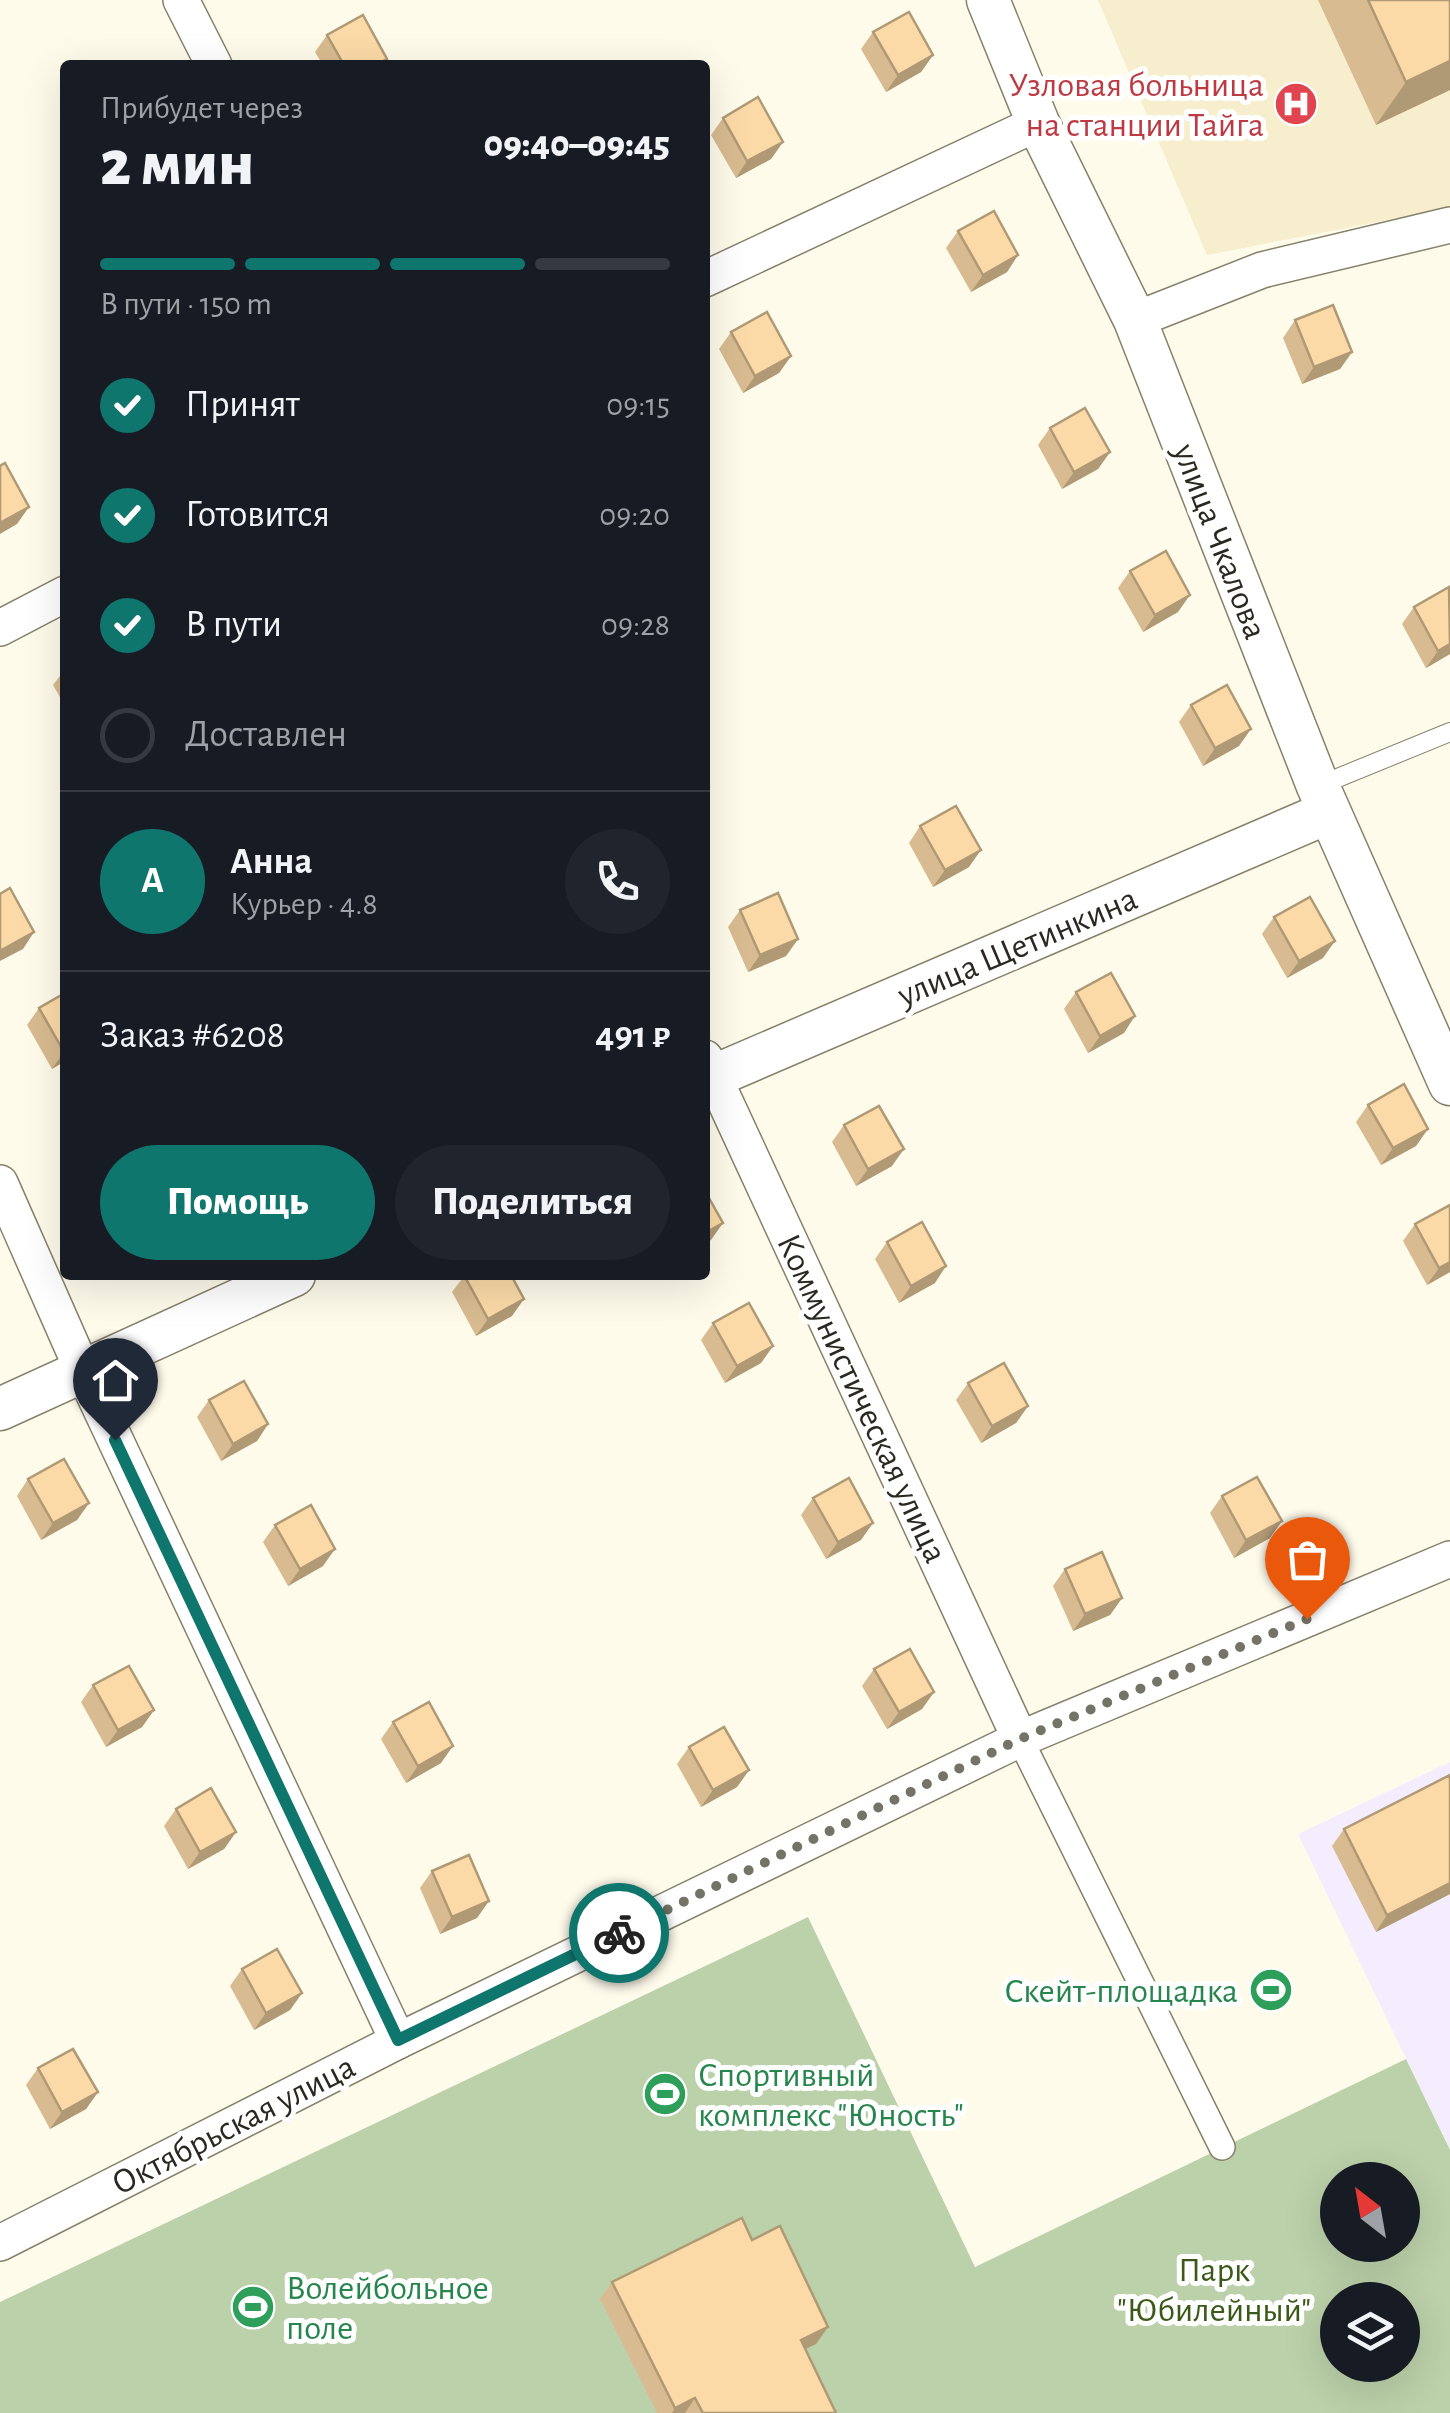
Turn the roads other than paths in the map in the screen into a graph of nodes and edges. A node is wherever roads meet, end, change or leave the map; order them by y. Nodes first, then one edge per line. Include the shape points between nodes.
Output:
1 (181, 0) edge
2 (988, 0) edge
3 (211, 60) edge
4 (1038, 123) junction
5 (1450, 225) edge
6 (710, 277) edge
7 (1135, 320) junction
8 (60, 597) edge
9 (0, 628) edge
10 (1450, 732) edge
11 (1323, 799) junction
12 (710, 1070) edge
13 (710, 1075) edge
14 (1450, 1084) edge
15 (0, 1182) edge
16 (283, 1280) edge
17 (82, 1369) junction
18 (0, 1408) edge
19 (1450, 1560) edge
20 (1020, 1739) junction
21 (398, 2040) junction
22 (1222, 2147) dead end
23 (0, 2243) edge

1 - 3 street
2 - 4 street, улица Чкалова
4 - 6 street
4 - 7 street, улица Чкалова
5 - 7 street via 1262,270
7 - 11 street, улица Чкалова
8 - 9 street
10 - 11 lane
11 - 12 street, улица Щетинкина
11 - 14 street, улица Чкалова
13 - 20 street, Коммунистическая улица
15 - 17 street
16 - 17 street
17 - 18 street
17 - 21 street
19 - 20 street, Октябрьская улица
20 - 21 street, Октябрьская улица
20 - 22 street
21 - 23 street, Октябрьская улица

